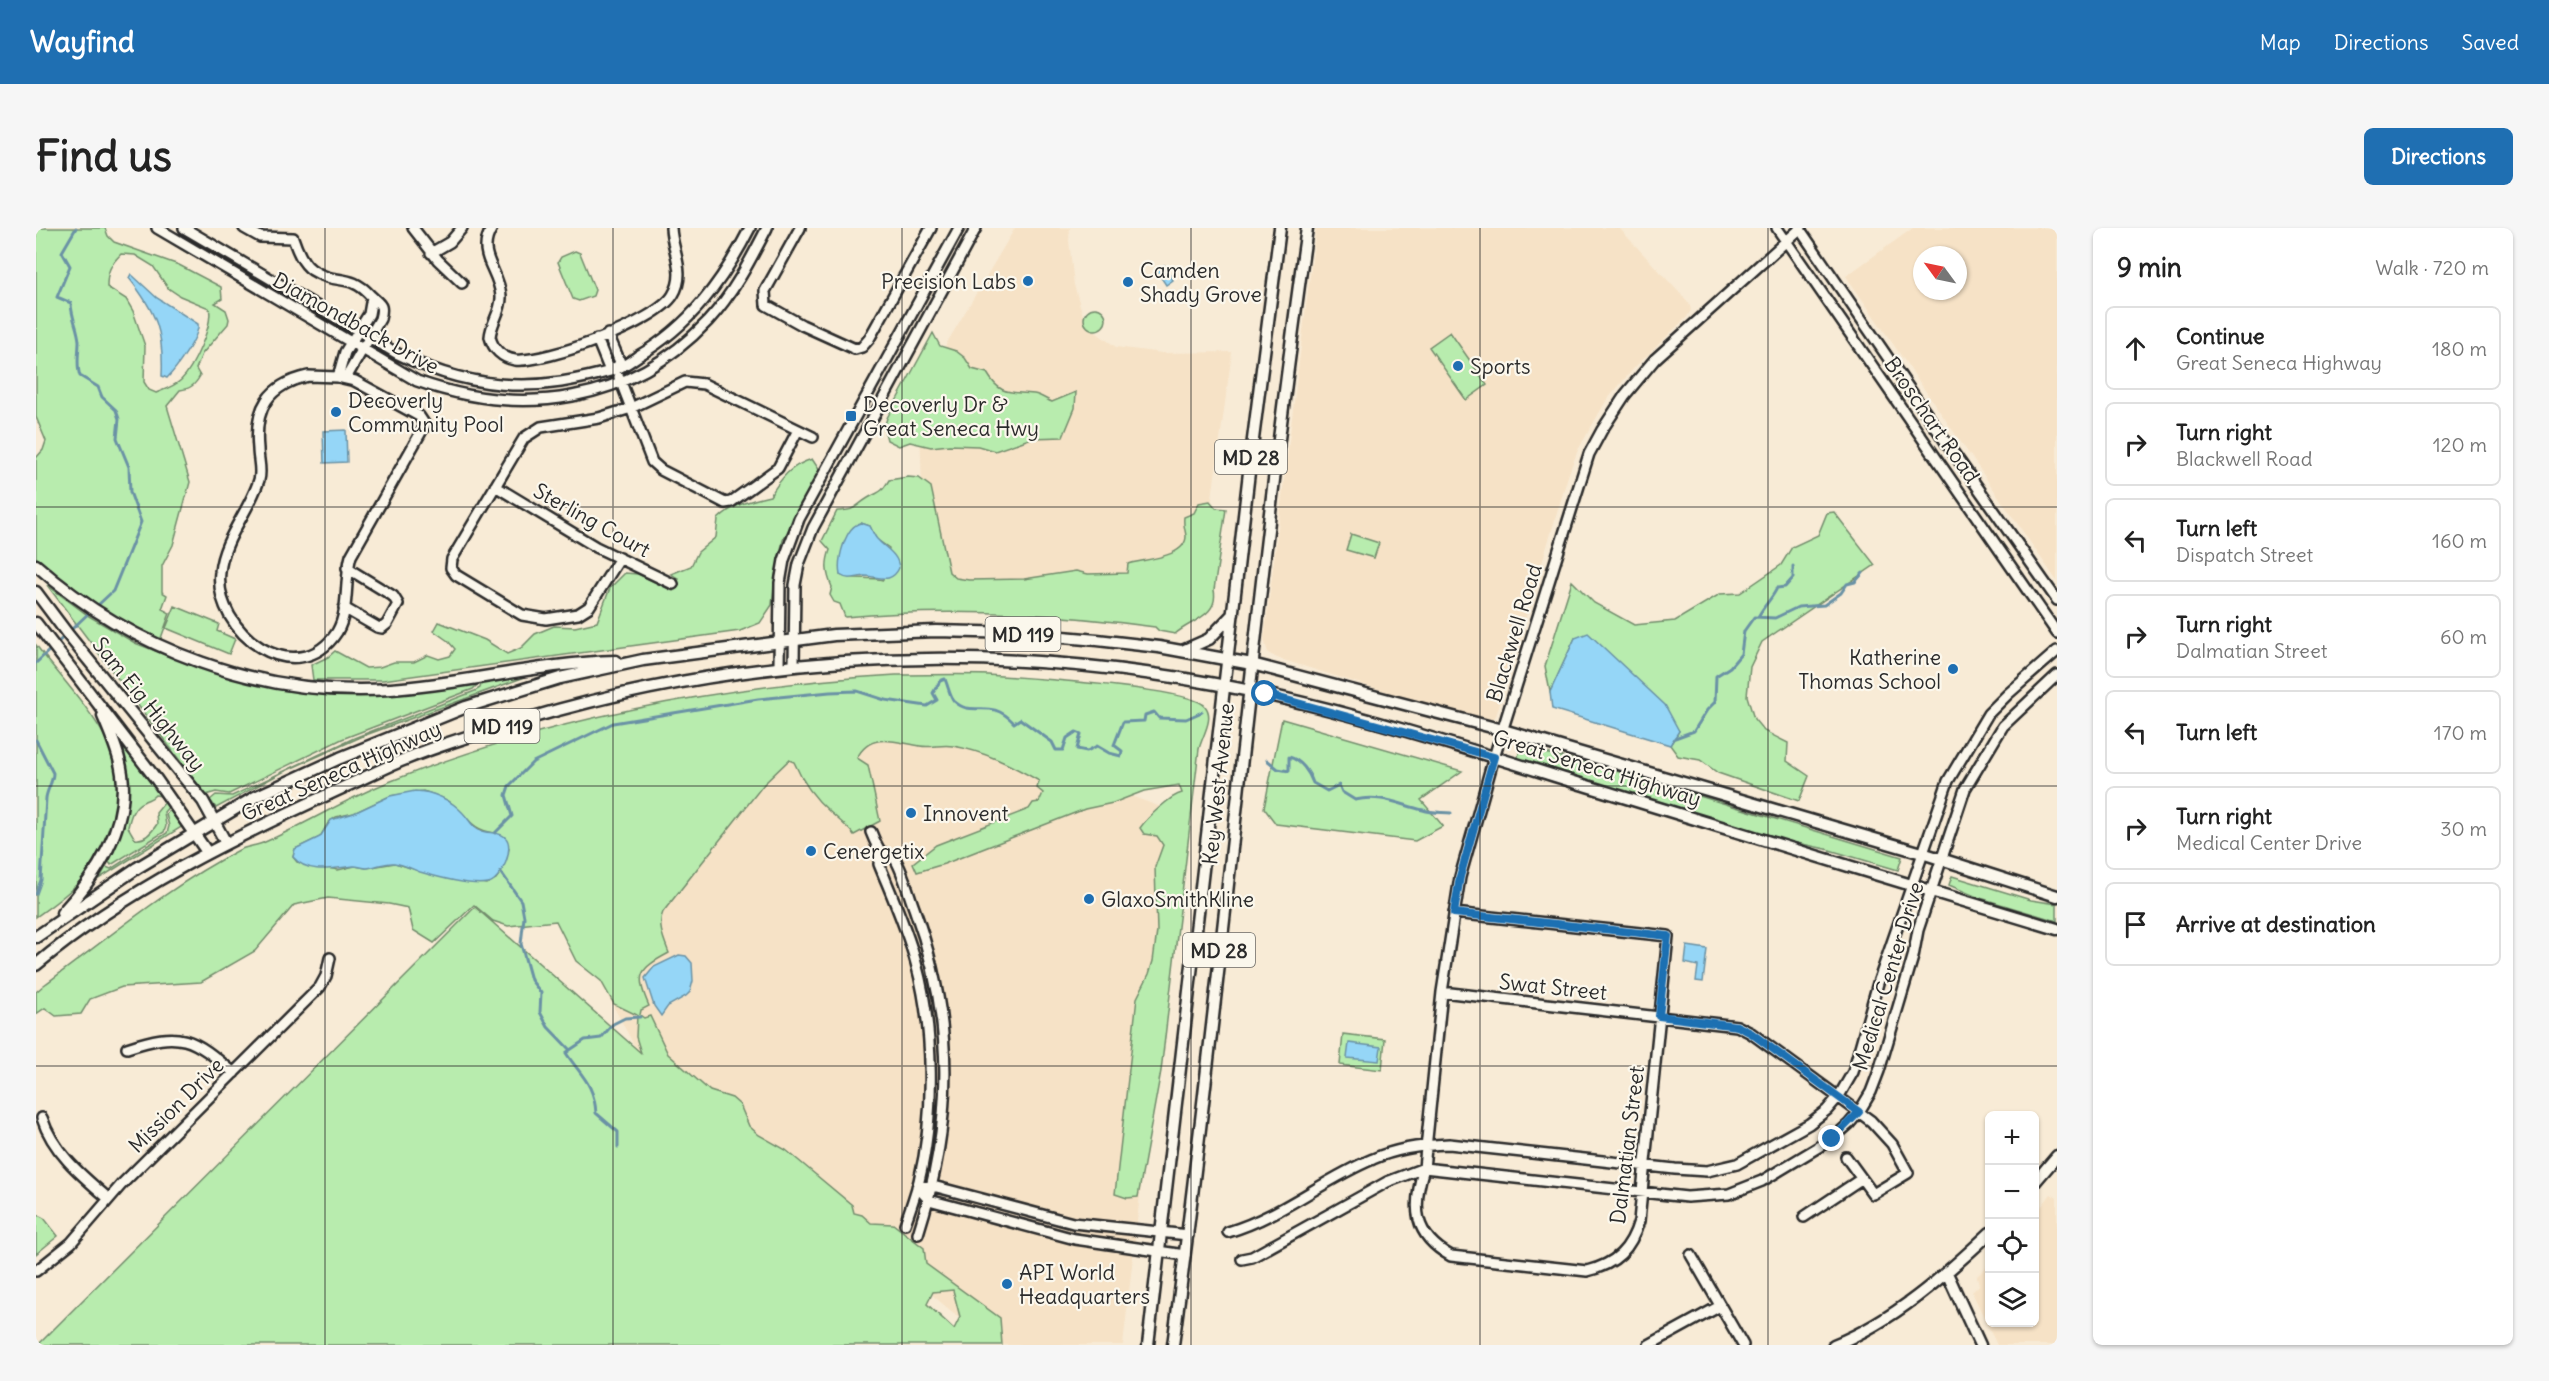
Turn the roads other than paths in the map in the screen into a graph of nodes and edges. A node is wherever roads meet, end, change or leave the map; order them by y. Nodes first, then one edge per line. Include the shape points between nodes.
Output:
1 (157, 228) edge
2 (184, 228) edge
3 (244, 228) edge
4 (294, 228) edge
5 (413, 228) edge
6 (462, 228) edge
7 (492, 228) edge
8 (671, 228) edge
9 (750, 228) edge
10 (767, 228) edge
11 (800, 228) edge
12 (931, 228) edge
13 (959, 228) edge
14 (976, 228) edge
15 (1280, 228) edge
16 (1307, 228) edge
17 (1777, 228) edge
18 (1800, 229) edge
19 (293, 238) junction
20 (1787, 242) junction
21 (431, 253) junction
22 (462, 283) dead end
23 (372, 297) junction
24 (358, 330) junction
25 (608, 334) junction
26 (369, 337) junction
27 (597, 339) junction
28 (350, 343) junction
29 (362, 350) junction
30 (616, 369) junction
31 (342, 378) junction
32 (621, 382) junction
33 (631, 408) junction
34 (798, 430) junction
35 (813, 437) dead end
36 (495, 486) junction
37 (620, 558) junction
38 (36, 565) edge
39 (347, 568) junction
40 (673, 584) dead end
41 (36, 592) edge
42 (2057, 600) edge
43 (344, 608) junction
44 (1233, 614) junction
45 (36, 623) edge
46 (2057, 633) edge
47 (793, 640) junction
48 (779, 642) junction
49 (1182, 651) junction
50 (2057, 651) edge
51 (643, 660) junction
52 (1227, 660) junction
53 (1252, 664) junction
54 (779, 666) junction
55 (795, 666) junction
56 (2057, 675) edge
57 (1224, 686) junction
58 (1248, 691) junction
59 (97, 702) junction
60 (1503, 730) junction
61 (1494, 757) junction
62 (214, 821) junction
63 (195, 832) junction
64 (870, 832) dead end
65 (226, 843) junction
66 (881, 851) junction
67 (207, 852) junction
68 (1922, 853) junction
69 (1942, 860) junction
70 (1912, 885) junction
71 (1932, 891) junction
72 (2057, 896) edge
73 (1454, 913) junction
74 (47, 928) junction
75 (2057, 929) edge
76 (36, 937) edge
77 (330, 958) dead end
78 (36, 965) edge
79 (1442, 992) junction
80 (1659, 1016) junction
81 (127, 1048) dead end
82 (234, 1073) junction
83 (1839, 1096) junction
84 (1859, 1112) junction
85 (42, 1118) dead end
86 (1426, 1145) junction
87 (2057, 1156) edge
88 (1846, 1157) dead end
89 (1644, 1166) junction
90 (1424, 1168) junction
91 (2039, 1177) edge
92 (1861, 1179) junction
93 (933, 1186) junction
94 (917, 1187) junction
95 (1642, 1191) junction
96 (109, 1199) junction
97 (929, 1200) junction
98 (1804, 1217) dead end
99 (905, 1224) dead end
100 (1228, 1232) dead end
101 (1161, 1233) junction
102 (918, 1234) dead end
103 (1188, 1236) junction
104 (1985, 1237) edge
105 (1159, 1251) junction
106 (1185, 1255) junction
107 (1691, 1255) dead end
108 (1242, 1259) dead end
109 (36, 1271) edge
110 (1947, 1273) junction
111 (1720, 1305) junction
112 (1148, 1345) edge
113 (1173, 1345) edge
114 (1649, 1345) edge
115 (1743, 1345) edge
116 (1834, 1345) edge
117 (1980, 1345) edge

1 - 28 street, Diamondback Drive
2 - 24 street, Diamondback Drive
3 - 19 street via 260,237
4 - 19 street
5 - 21 street
6 - 21 street via 450,242
7 - 27 street via 484,248 497,278 501,300 490,329 495,349 509,358 533,358 566,352
8 - 25 street via 679,276 673,296 658,312
9 - 30 street, Diamondback Drive via 716,287 697,310 657,345
10 - 32 street, Diamondback Drive via 728,297 708,321 662,360
11 - 12 street via 765,291 766,305 855,349 869,339
13 - 48 street via 799,519 784,560
14 - 47 street via 813,528 795,585
15 - 44 main road, Key West Avenue / MD 28
16 - 53 main road, Key West Avenue / MD 28
17 - 20 street, Broschart Road
18 - 20 street, Blackwell Road
18 - 42 street, Broschart Road
19 - 23 street via 313,271 360,284
20 - 46 street, Broschart Road
20 - 60 street, Blackwell Road via 1655,359 1602,430 1569,511
21 - 22 street
23 - 24 street via 371,309
23 - 26 street via 379,302 381,311
24 - 26 street, Diamondback Drive
24 - 28 street
25 - 27 street
25 - 30 street via 620,362
26 - 29 street
26 - 30 street, Diamondback Drive via 424,367 483,383 542,385
27 - 30 street via 608,366
28 - 29 street, Diamondback Drive
28 - 31 street
29 - 31 street
29 - 32 street, Diamondback Drive via 417,381 479,399 542,400 579,395
30 - 32 street
31 - 39 street via 395,401 419,416 425,425
31 - 43 street via 293,379 275,389 265,403 257,424 259,480 222,557 219,585 224,606 238,630 250,641 281,655 304,657 320,649 337,631
32 - 33 street
33 - 34 street via 677,385 693,382
33 - 34 street via 646,450 661,470 725,503 778,468
33 - 36 street via 532,432
34 - 35 street
36 - 37 street, Sterling Court
36 - 37 street via 452,559 451,568 519,614 546,619 578,614 595,600
37 - 40 street, Sterling Court
38 - 51 main road via 111,620 172,653 292,686 390,689 580,662
39 - 43 street
39 - 43 street via 393,596 398,604 382,627
41 - 62 main road, Sam Eig Highway via 203,801
44 - 49 main road via 1209,639
44 - 52 main road, Key West Avenue / MD 28
45 - 59 main road, Sam Eig Highway
47 - 48 main road, Great Seneca Highway / MD 119
47 - 49 main road, Great Seneca Highway / MD 119 via 879,632 1006,633
47 - 55 street
48 - 51 main road, Great Seneca Highway / MD 119
48 - 54 street
49 - 52 main road, Great Seneca Highway / MD 119
50 - 68 street, Medical Center Drive via 1988,714 1948,781
51 - 62 main road, Great Seneca Highway / MD 119 via 560,678 466,707 329,763
52 - 53 main road, Great Seneca Highway / MD 119
52 - 57 main road, Key West Avenue / MD 28
53 - 58 main road, Key West Avenue / MD 28
53 - 60 main road, Great Seneca Highway
54 - 55 main road, Great Seneca Highway / MD 119
54 - 65 main road, Great Seneca Highway / MD 119 via 654,686 477,734 410,757
55 - 57 main road, Great Seneca Highway / MD 119 via 905,658 974,658 1114,669
56 - 69 street, Medical Center Drive via 2009,720 1989,747 1965,789
57 - 58 main road, Great Seneca Highway / MD 119
57 - 101 main road, Key West Avenue / MD 28
58 - 61 main road, Great Seneca Highway
58 - 103 main road, Key West Avenue / MD 28
59 - 63 main road, Sam Eig Highway
59 - 74 main road via 120,760 120,816 99,868
60 - 61 street, Blackwell Road
60 - 68 main road, Great Seneca Highway
61 - 70 main road, Great Seneca Highway
61 - 73 street, Blackwell Road via 1460,877
62 - 63 main road, Great Seneca Highway / MD 119
62 - 65 main road, Sam Eig Highway
63 - 67 main road, Sam Eig Highway
63 - 74 main road, Great Seneca Highway / MD 119
64 - 66 street
65 - 67 main road, Great Seneca Highway / MD 119
66 - 93 street via 894,858 905,883 928,946 940,997 946,1059 943,1127
66 - 94 street via 879,864 916,963 926,1014 929,1089 926,1144
67 - 78 main road, Great Seneca Highway / MD 119 via 129,899
68 - 69 main road, Great Seneca Highway
68 - 70 street, Medical Center Drive
69 - 71 street, Medical Center Drive
69 - 72 main road, Great Seneca Highway
70 - 71 main road, Great Seneca Highway
70 - 83 street, Medical Center Drive via 1853,1072
71 - 75 main road, Great Seneca Highway
71 - 84 street, Medical Center Drive via 1879,1071
73 - 79 street, Blackwell Road
73 - 80 street, Dalmatian Street via 1668,936
74 - 76 main road, Great Seneca Highway / MD 119
77 - 82 street, Mission Drive via 320,987
79 - 80 street, Swat Street
79 - 86 street, Blackwell Road
80 - 83 street, Swat Street via 1737,1026
80 - 89 street, Dalmatian Street
81 - 82 street via 156,1038 183,1040 208,1051
82 - 96 street, Mission Drive
83 - 84 street, Swat Street
83 - 89 street, Medical Center Drive via 1809,1124 1737,1164 1700,1171
84 - 92 street, Swat Street via 1892,1144 1908,1173 1873,1194
84 - 95 street, Medical Center Drive via 1832,1139 1746,1188 1708,1197
85 - 96 street via 55,1148
86 - 89 street, Medical Center Drive via 1449,1144
86 - 90 street, Blackwell Road
86 - 100 street, Medical Center Drive via 1371,1159 1255,1224
87 - 91 main road
88 - 92 street
89 - 95 street, Dalmatian Street
90 - 95 street, Medical Center Drive
90 - 95 street, Dalmatian Street via 1418,1187 1419,1224 1436,1247 1451,1256 1587,1271 1610,1263 1629,1246 1639,1221
90 - 108 street via 1388,1182
92 - 98 street
93 - 94 street
93 - 97 street
93 - 101 street via 1073,1223
94 - 97 street
94 - 99 street
96 - 109 street, Mission Drive via 71,1243
97 - 102 street
97 - 105 street via 1075,1239
101 - 103 street
101 - 105 main road, Key West Avenue / MD 28
103 - 106 main road, Key West Avenue / MD 28
104 - 110 main road
105 - 106 street
105 - 112 main road, Key West Avenue / MD 28
106 - 113 main road, Key West Avenue / MD 28
107 - 111 street
110 - 116 main road via 1902,1308
110 - 117 main road
111 - 114 street
111 - 115 street

